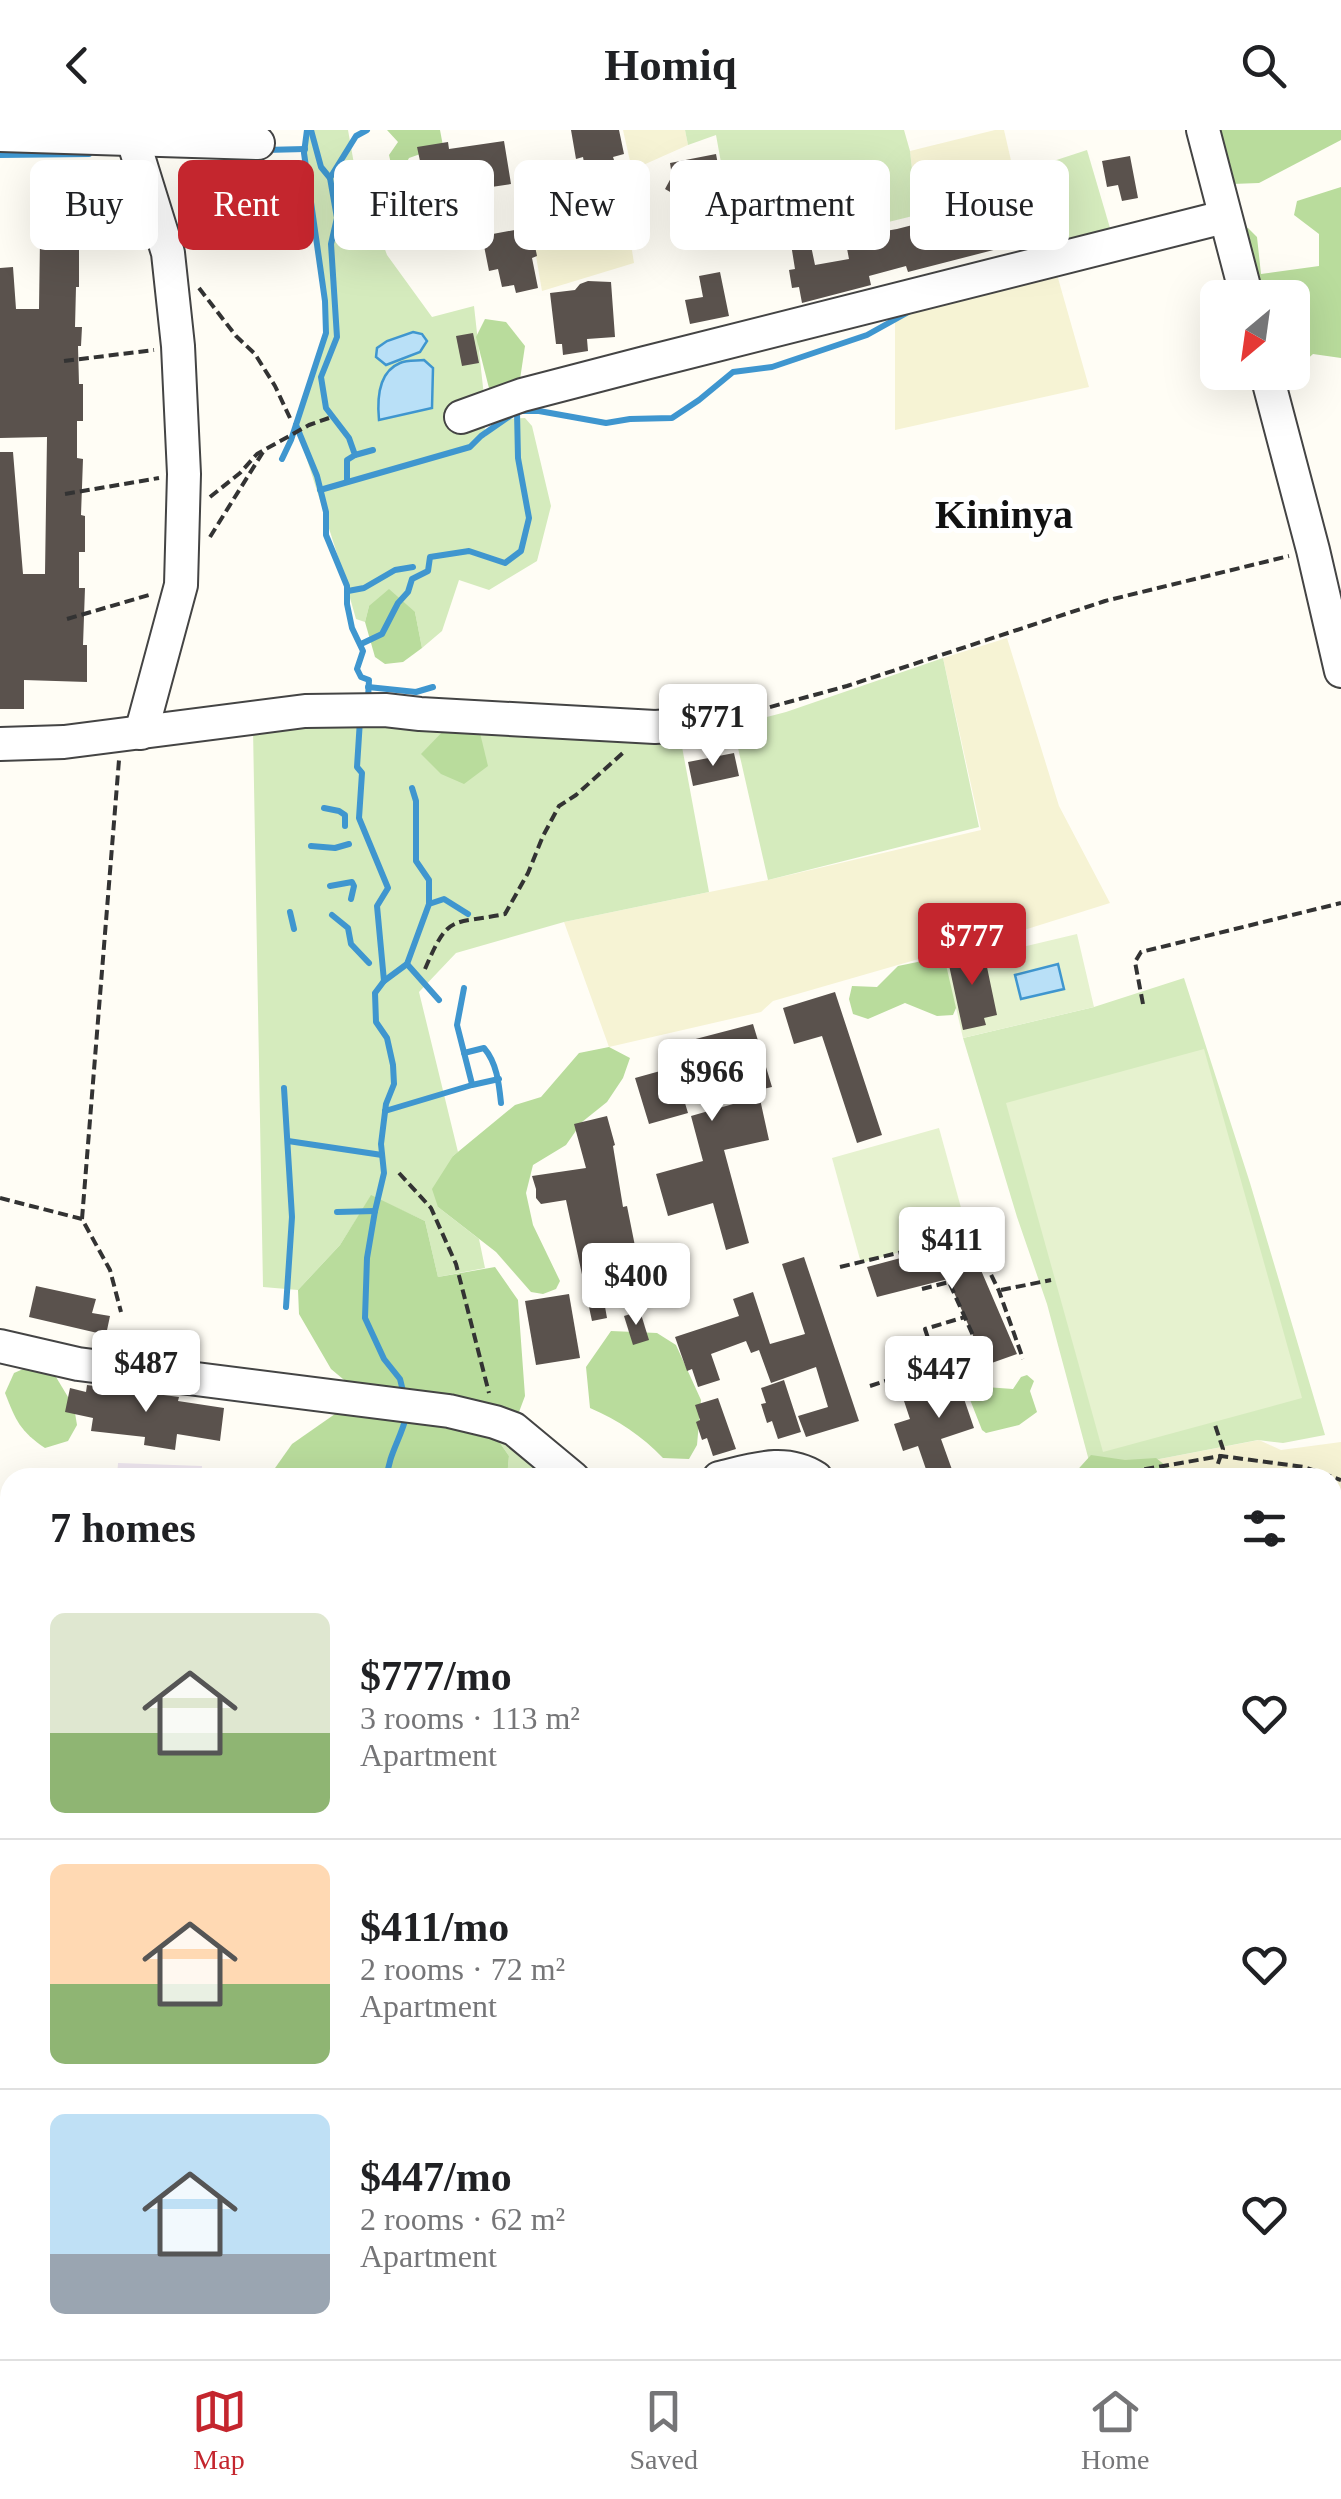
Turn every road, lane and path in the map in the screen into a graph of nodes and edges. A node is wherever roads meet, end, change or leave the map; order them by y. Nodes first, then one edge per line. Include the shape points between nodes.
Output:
1 (1203, 130) edge
2 (0, 135) edge
3 (133, 140) junction
4 (258, 142) dead end
5 (139, 160) edge
6 (1224, 217) junction
7 (158, 219) edge
8 (1242, 280) edge
9 (200, 290) dead end
10 (178, 346) junction
11 (64, 361) dead end
12 (1271, 390) edge
13 (461, 417) dead end
14 (290, 418) dead end
15 (329, 418) dead end
16 (262, 452) junction
17 (184, 474) junction
18 (65, 494) dead end
19 (183, 518) junction
20 (206, 543) dead end
21 (1313, 550) junction
22 (182, 585) junction
23 (67, 619) dead end
24 (1340, 665) edge
25 (714, 723) joint
26 (655, 727) junction
27 (131, 734) junction
28 (0, 744) edge
29 (1341, 903) edge
30 (424, 969) dead end
31 (1144, 1004) dead end
32 (399, 1172) dead end
33 (0, 1198) edge
34 (82, 1220) junction
35 (840, 1267) dead end
36 (1050, 1280) dead end
37 (922, 1288) dead end
38 (1000, 1291) junction
39 (122, 1312) dead end
40 (965, 1316) junction
41 (0, 1346) edge
42 (976, 1352) dead end
43 (1024, 1360) dead end
44 (937, 1365) junction
45 (870, 1386) dead end
46 (927, 1386) dead end
47 (496, 1422) junction
48 (1216, 1425) dead end
49 (1221, 1456) junction
50 (561, 1468) edge
51 (762, 1468) edge
52 (787, 1468) edge
53 (1152, 1468) edge
54 (1217, 1468) edge
55 (1307, 1468) edge

1 - 6 street
2 - 3 street
3 - 4 street
3 - 5 street
6 - 8 street
6 - 13 street via 645,362
7 - 10 street
9 - 14 path via 255,354
10 - 11 path
10 - 17 street
12 - 21 street
15 - 16 path
16 - 19 path
16 - 20 path
17 - 18 path
17 - 19 street
19 - 22 street
21 - 24 street
21 - 25 path via 1105,600
22 - 23 path
22 - 27 street
25 - 26 street
26 - 27 street via 305,710
26 - 30 path via 560,806 506,914 457,921 437,940
27 - 28 street
27 - 34 path
29 - 31 path via 1141,952 1135,962
32 - 47 path via 431,1208 456,1264
33 - 34 path
34 - 39 path via 110,1270
35 - 38 path via 972,1235
36 - 38 path
37 - 40 path via 949,1282
38 - 43 path
40 - 44 path via 925,1329
40 - 46 path via 983,1366
41 - 47 street via 78,1364
42 - 44 path
44 - 45 path
47 - 50 street
48 - 49 path
49 - 53 path
49 - 54 path
49 - 55 path
51 - 52 street

